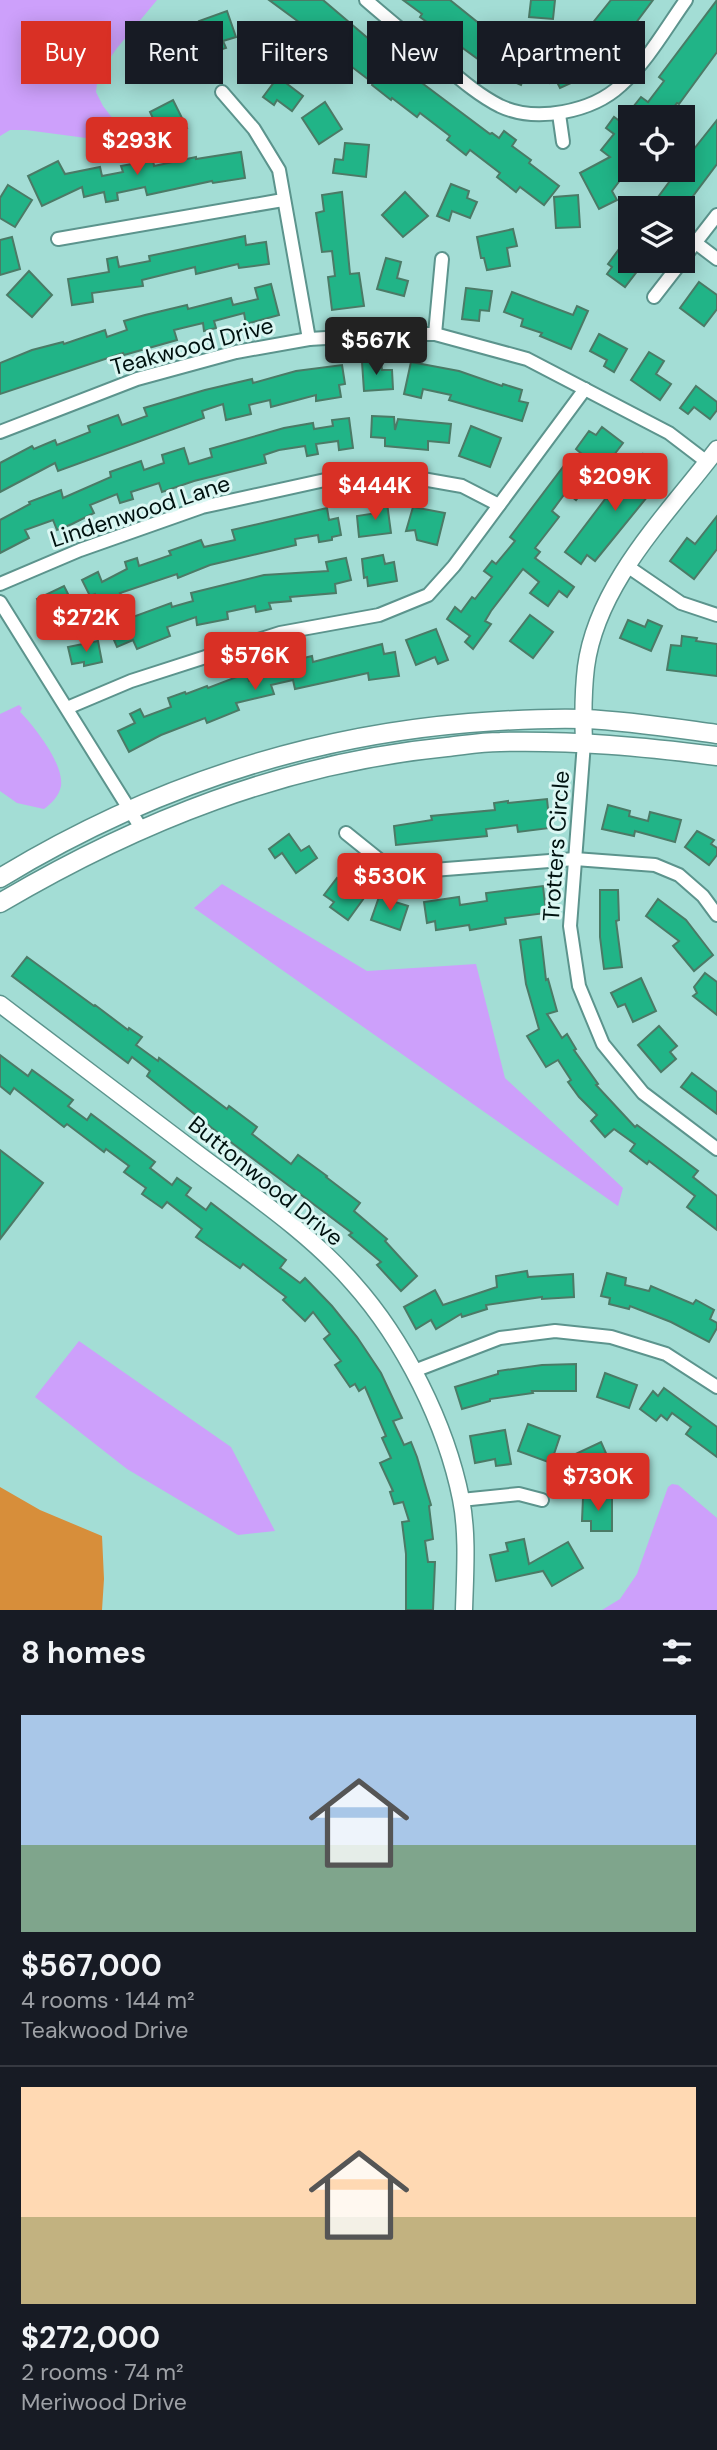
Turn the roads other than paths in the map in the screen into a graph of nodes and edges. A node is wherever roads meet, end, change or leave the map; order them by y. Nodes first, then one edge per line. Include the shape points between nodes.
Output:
1 (366, 0) edge
2 (686, 0) edge
3 (222, 92) dead end
4 (559, 114) junction
5 (563, 142) dead end
6 (283, 201) junction
7 (717, 215) edge
8 (58, 239) dead end
9 (696, 243) joint
10 (442, 259) dead end
11 (717, 259) edge
12 (672, 273) edge
13 (654, 297) dead end
14 (435, 334) junction
15 (309, 339) junction
16 (585, 389) junction
17 (0, 432) edge
18 (712, 455) edge
19 (499, 505) junction
20 (628, 566) junction
21 (0, 584) edge
22 (0, 602) edge
23 (717, 615) edge
24 (67, 708) junction
25 (583, 719) junction
26 (717, 734) edge
27 (584, 743) junction
28 (717, 756) edge
29 (129, 808) junction
30 (141, 828) junction
31 (346, 833) dead end
32 (575, 859) junction
33 (0, 878) edge
34 (0, 904) edge
35 (717, 915) edge
36 (0, 1004) edge
37 (717, 1149) edge
38 (414, 1371) junction
39 (717, 1387) edge
40 (461, 1500) junction
41 (542, 1500) dead end
42 (464, 1610) edge

1 - 4 street via 502,107
2 - 4 street via 623,84 609,95
3 - 6 street via 254,129 279,170
4 - 5 street
6 - 8 street
6 - 15 street
7 - 9 street
9 - 11 street
10 - 14 street
12 - 13 street
14 - 15 street, Teakwood Drive
14 - 16 street, Teakwood Drive via 527,359
15 - 17 street, Teakwood Drive via 236,352 137,379
16 - 18 street, Teakwood Drive
16 - 19 street
18 - 20 street
19 - 21 street, Lindenwood Lane via 462,486 394,474 325,480 202,507
19 - 24 street via 428,595 379,615 280,633 131,681
20 - 23 street via 681,603
20 - 25 street via 595,628 586,667
22 - 24 street
24 - 29 street
25 - 26 main road
25 - 27 street
25 - 29 main road via 428,726 351,738 232,769
27 - 28 main road
27 - 30 main road via 498,742 365,758 239,790
27 - 32 street, Trotters Circle
29 - 30 street
29 - 33 main road
30 - 34 main road
31 - 32 street via 382,862 420,871
32 - 35 street via 655,865 679,875
32 - 37 street, Trotters Circle via 570,926 579,986 603,1044 643,1093
36 - 38 street, Buttonwood Drive via 294,1227 353,1282
38 - 39 street via 500,1338 555,1331 611,1337 666,1353
38 - 40 street, Buttonwood Drive via 445,1442
40 - 41 street via 519,1494
40 - 42 street, Buttonwood Drive

